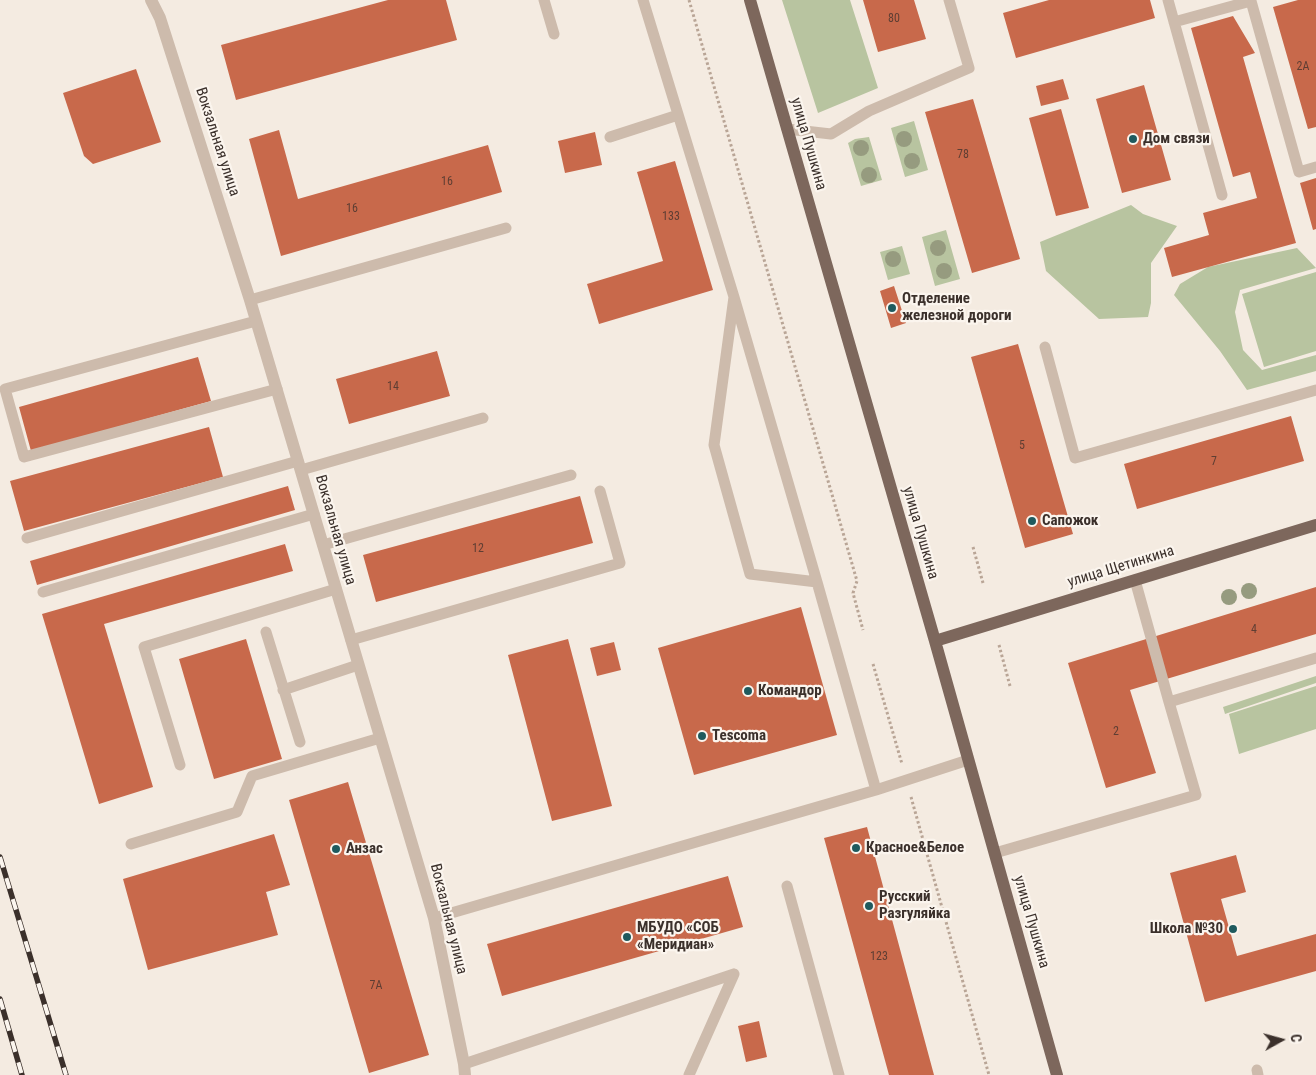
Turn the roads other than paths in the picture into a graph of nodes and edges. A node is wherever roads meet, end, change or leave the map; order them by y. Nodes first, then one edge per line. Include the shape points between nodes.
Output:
1 (151, 0) edge
2 (544, 0) edge
3 (643, 0) edge
4 (750, 0) edge
5 (949, 0) edge
6 (1168, 0) edge
7 (1174, 22) junction
8 (554, 34) dead end
9 (678, 115) junction
10 (787, 129) junction
11 (610, 137) dead end
12 (1316, 167) edge
13 (1222, 195) dead end
14 (506, 228) dead end
15 (734, 297) junction
16 (250, 300) junction
17 (256, 321) junction
18 (1045, 348) dead end
19 (277, 389) junction
20 (1315, 394) edge
21 (483, 418) dead end
22 (300, 465) junction
23 (571, 475) dead end
24 (600, 491) dead end
25 (314, 514) junction
26 (1316, 525) edge
27 (27, 538) dead end
28 (323, 545) junction
29 (1135, 580) junction
30 (817, 582) junction
31 (336, 589) junction
32 (42, 592) dead end
33 (266, 632) dead end
34 (351, 640) junction
35 (934, 641) junction
36 (1316, 658) edge
37 (358, 666) junction
38 (283, 690) junction
39 (1169, 702) junction
40 (380, 738) junction
41 (300, 742) dead end
42 (968, 760) junction
43 (180, 765) dead end
44 (876, 790) junction
45 (131, 844) dead end
46 (995, 853) junction
47 (786, 886) dead end
48 (434, 918) junction
49 (464, 1069) edge
50 (689, 1075) edge
51 (838, 1075) edge
52 (1057, 1075) edge

1 - 16 street, Вокзальная улица via 160,18
2 - 8 lane
3 - 9 lane
4 - 10 main road, улица Пушкина
5 - 10 lane via 969,68 869,111 831,134
6 - 7 lane
7 - 12 lane via 1252,0 1299,172
7 - 13 lane
9 - 11 lane
9 - 15 lane
10 - 35 main road, улица Пушкина
14 - 16 lane
15 - 30 lane
15 - 30 lane via 714,445 750,574
16 - 17 street, Вокзальная улица
17 - 19 street, Вокзальная улица
17 - 19 lane via 5,389 24,457
18 - 20 lane via 1075,458
19 - 22 street, Вокзальная улица
21 - 22 lane
22 - 25 street, Вокзальная улица
22 - 27 lane
23 - 28 lane
24 - 34 lane via 620,563
25 - 28 street, Вокзальная улица
25 - 32 lane
26 - 29 main road, улица Щетинкина
28 - 31 street, Вокзальная улица
29 - 35 main road, улица Щетинкина
29 - 39 lane
30 - 44 lane
31 - 34 street, Вокзальная улица
31 - 43 lane via 144,646
33 - 38 lane
34 - 37 street, Вокзальная улица
35 - 42 main road, улица Пушкина
36 - 39 lane
37 - 38 lane
37 - 40 street, Вокзальная улица
38 - 41 lane
39 - 46 lane via 1196,794
40 - 45 lane via 252,776 238,812
40 - 48 street, Вокзальная улица
42 - 44 lane
42 - 46 main road, улица Пушкина
44 - 48 lane
46 - 52 main road, улица Пушкина
47 - 51 lane
48 - 49 street, Вокзальная улица
49 - 50 lane via 734,974

